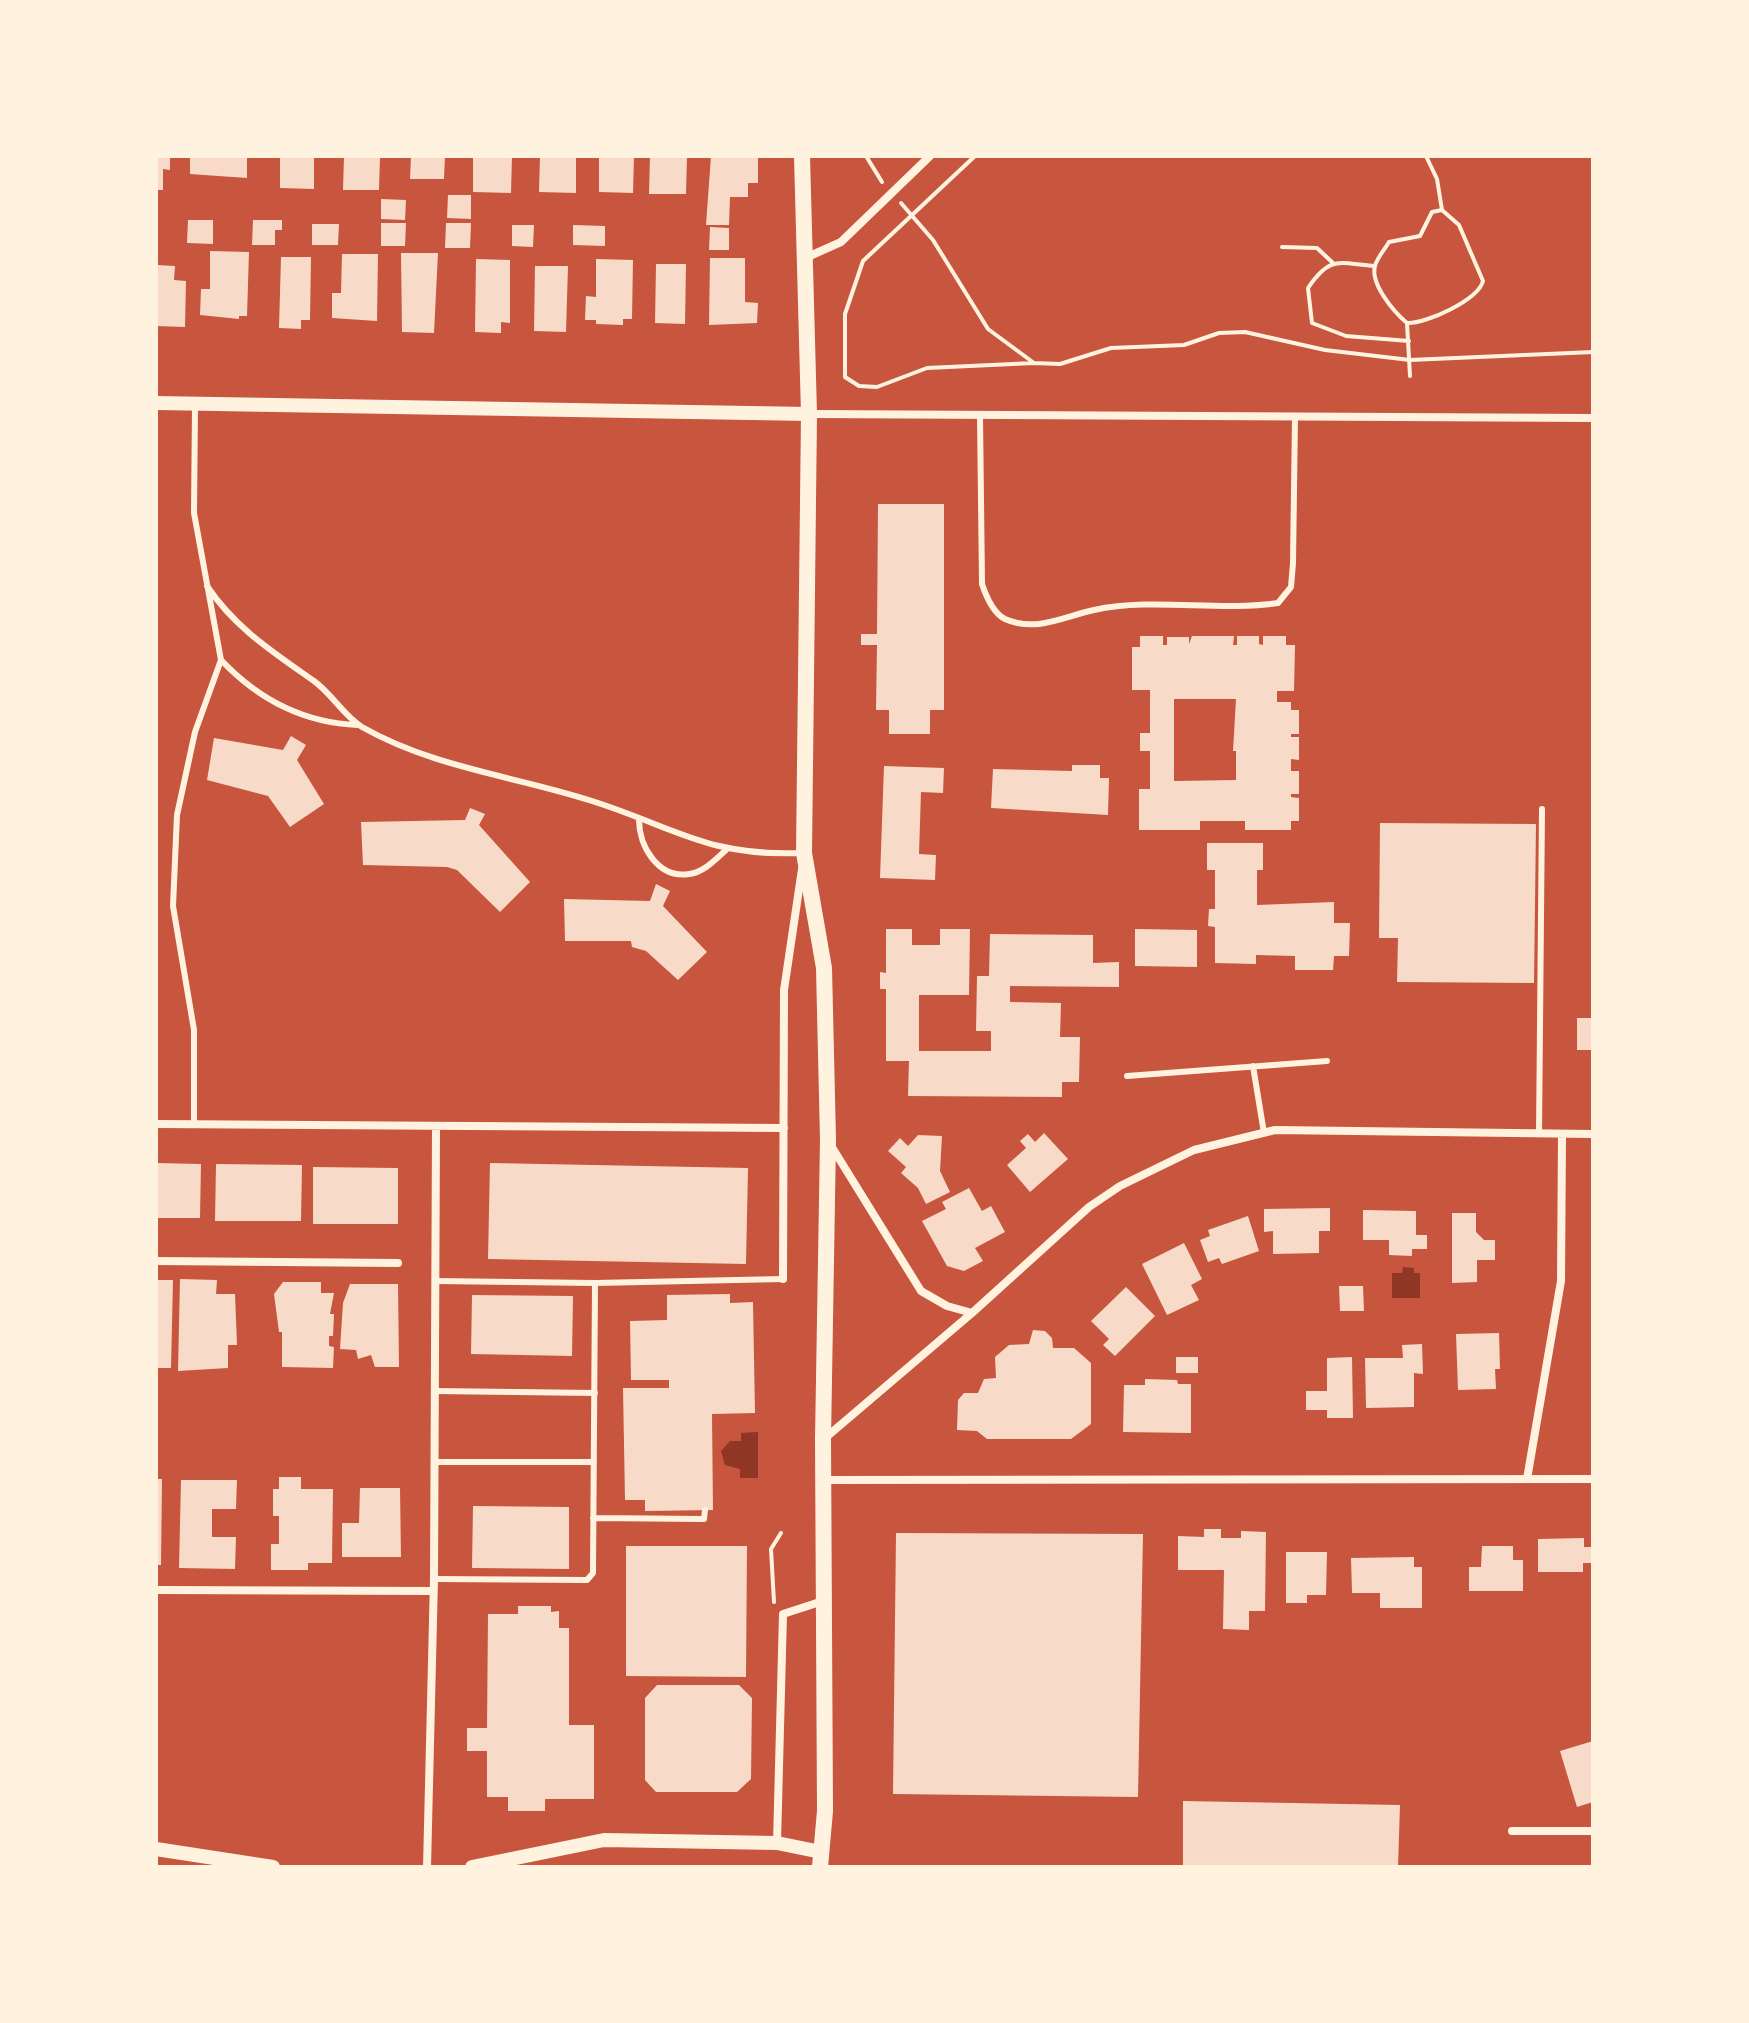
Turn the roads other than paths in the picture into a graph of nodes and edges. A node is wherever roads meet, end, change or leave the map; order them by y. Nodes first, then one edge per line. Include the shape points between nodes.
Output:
1 (802, 156) edge
2 (930, 156) edge
3 (802, 260) junction
4 (156, 403) edge
5 (195, 404) junction
6 (809, 414) junction
7 (980, 416) junction
8 (1295, 417) junction
9 (1593, 418) edge
10 (205, 583) junction
11 (221, 660) junction
12 (358, 725) junction
13 (1542, 809) dead end
14 (639, 820) junction
15 (726, 850) junction
16 (804, 853) junction
17 (1327, 1061) dead end
18 (1253, 1066) junction
19 (1127, 1076) dead end
20 (156, 1124) edge
21 (194, 1124) junction
22 (436, 1127) junction
23 (784, 1128) junction
24 (1264, 1133) junction
25 (1539, 1133) junction
26 (1562, 1134) junction
27 (1593, 1134) edge
28 (828, 1140) junction
29 (156, 1261) edge
30 (398, 1263) dead end
31 (783, 1279) joint
32 (435, 1281) junction
33 (595, 1283) junction
34 (972, 1313) junction
35 (435, 1391) junction
36 (595, 1393) junction
37 (823, 1439) junction
38 (434, 1462) junction
39 (594, 1462) junction
40 (1527, 1479) junction
41 (1593, 1479) edge
42 (823, 1480) junction
43 (705, 1510) dead end
44 (593, 1518) junction
45 (434, 1579) junction
46 (156, 1590) edge
47 (433, 1591) junction
48 (823, 1601) junction
49 (1512, 1831) dead end
50 (1593, 1831) edge
51 (777, 1843) junction
52 (156, 1849) edge
53 (820, 1860) edge
54 (273, 1867) edge
55 (427, 1867) edge
56 (472, 1867) edge

1 - 3 main road
2 - 3 street via 841,242
3 - 6 main road
4 - 5 street
5 - 6 street
5 - 10 lane via 194,513
6 - 7 street
6 - 16 main road
7 - 8 street
7 - 8 lane via 982,584 1003,618 1032,624 1134,605 1278,603 1291,587
8 - 9 street
10 - 11 lane
10 - 12 lane via 250,637 331,693
11 - 12 lane via 248,688 292,710 325,724
11 - 21 lane via 195,732 177,815 173,906 194,1030
12 - 14 lane via 440,762 593,801
13 - 25 lane
14 - 15 lane
14 - 15 lane via 647,853 664,870 687,875 707,867
15 - 16 lane
16 - 23 street via 784,990
16 - 28 main road via 824,968
17 - 18 lane
18 - 19 lane
18 - 24 lane
20 - 21 street
21 - 22 street
22 - 23 street
22 - 32 street
23 - 31 street
24 - 25 street
24 - 34 street via 1194,1150 1120,1186 1089,1207
25 - 26 street
26 - 27 street
26 - 40 street via 1561,1281
28 - 34 street via 921,1291
28 - 37 main road
29 - 30 street
31 - 33 lane
32 - 33 lane
32 - 35 street
33 - 36 lane
34 - 37 street
35 - 36 lane
35 - 38 street
36 - 39 lane
37 - 42 main road
38 - 39 lane
38 - 45 street
39 - 44 lane
40 - 41 street
40 - 42 street
42 - 48 main road
43 - 44 lane via 704,1519
44 - 45 lane via 593,1573 587,1580
45 - 47 street
46 - 47 street
47 - 55 street
48 - 51 street via 783,1614
48 - 53 main road via 825,1811
49 - 50 street
51 - 53 street
51 - 56 street via 604,1840
52 - 54 street

